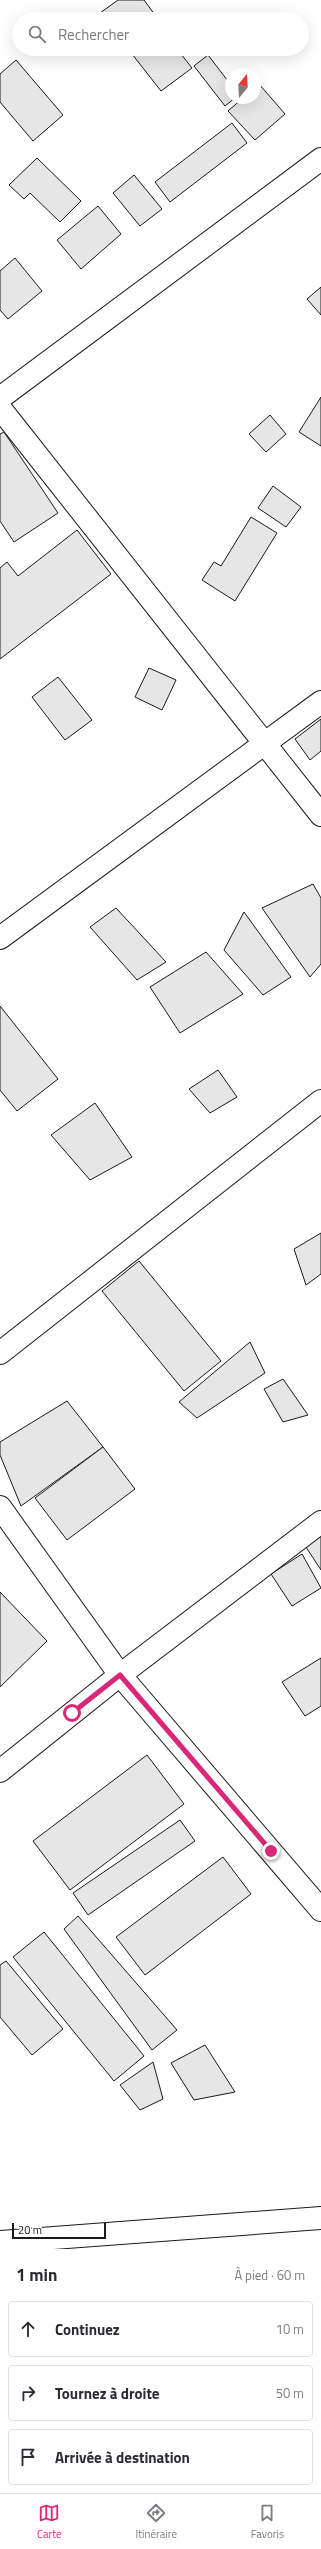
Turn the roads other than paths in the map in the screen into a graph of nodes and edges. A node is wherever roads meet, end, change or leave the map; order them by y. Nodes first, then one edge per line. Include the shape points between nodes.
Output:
1 (321, 159) edge
2 (0, 398) edge
3 (0, 408) edge
4 (321, 702) edge
5 (264, 744) junction
6 (321, 814) edge
7 (0, 938) edge
8 (321, 1100) edge
9 (0, 1354) edge
10 (0, 1507) edge
11 (321, 1522) edge
12 (120, 1675) junction
13 (0, 1771) edge
14 (321, 1910) edge
15 (321, 2218) edge
16 (0, 2242) edge

1 - 2 street
3 - 5 street
4 - 5 street
5 - 6 street
5 - 7 street
8 - 9 street
10 - 12 street
11 - 12 street
12 - 13 street
12 - 14 street
15 - 16 street

